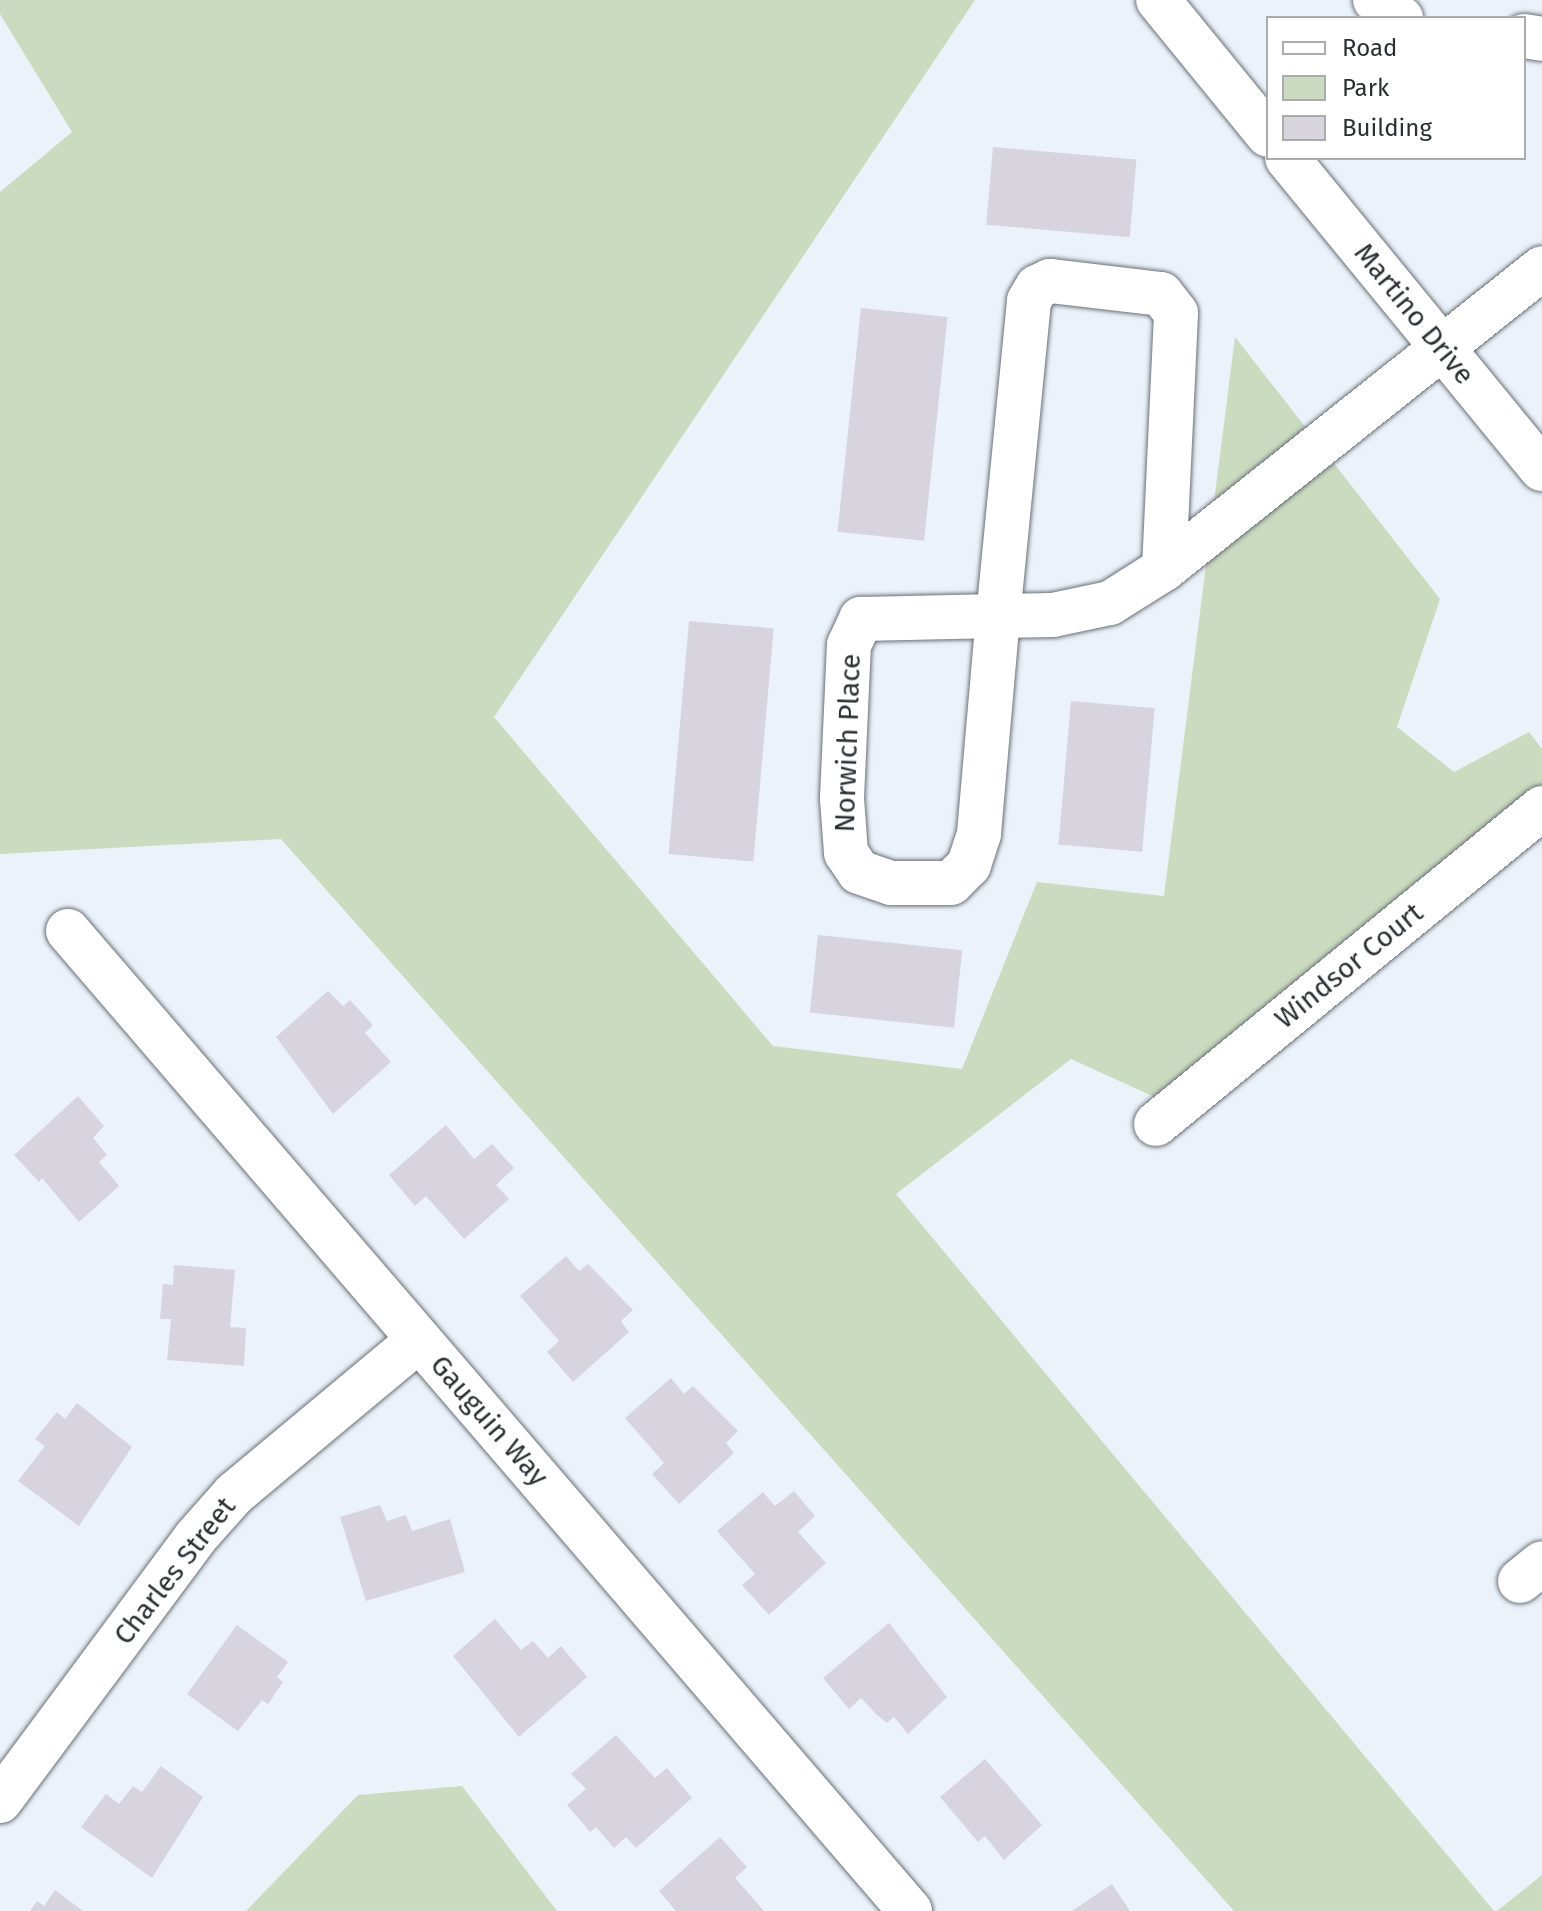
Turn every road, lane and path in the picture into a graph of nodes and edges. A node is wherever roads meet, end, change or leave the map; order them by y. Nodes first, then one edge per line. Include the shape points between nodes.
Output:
1 (1158, 0) edge
2 (1375, 0) edge
3 (1398, 16) edge
4 (1266, 133) edge
5 (1289, 160) edge
6 (1542, 268) edge
7 (1441, 346) junction
8 (1542, 469) edge
9 (1164, 569) junction
10 (998, 616) junction
11 (1542, 808) edge
12 (68, 931) dead end
13 (1156, 1124) dead end
14 (419, 1340) junction
15 (0, 1801) edge
16 (910, 1911) edge

1 - 4 street
2 - 3 street
5 - 7 street, Martino Drive
6 - 7 street, Norwich Place
7 - 8 street, Martino Drive
7 - 9 street, Norwich Place
9 - 10 street, Norwich Place via 1110,603 1053,615
9 - 10 street, Norwich Place via 1176,313 1161,294 1050,281 1037,287 1029,301
10 - 10 street, Norwich Place via 861,619 849,645 842,798 846,853 859,872 891,883 951,883 969,865 979,834
11 - 13 street, Windsor Court
12 - 14 street, Gauguin Way
14 - 15 street, Charles Street via 234,1494 195,1538
14 - 16 street, Gauguin Way

